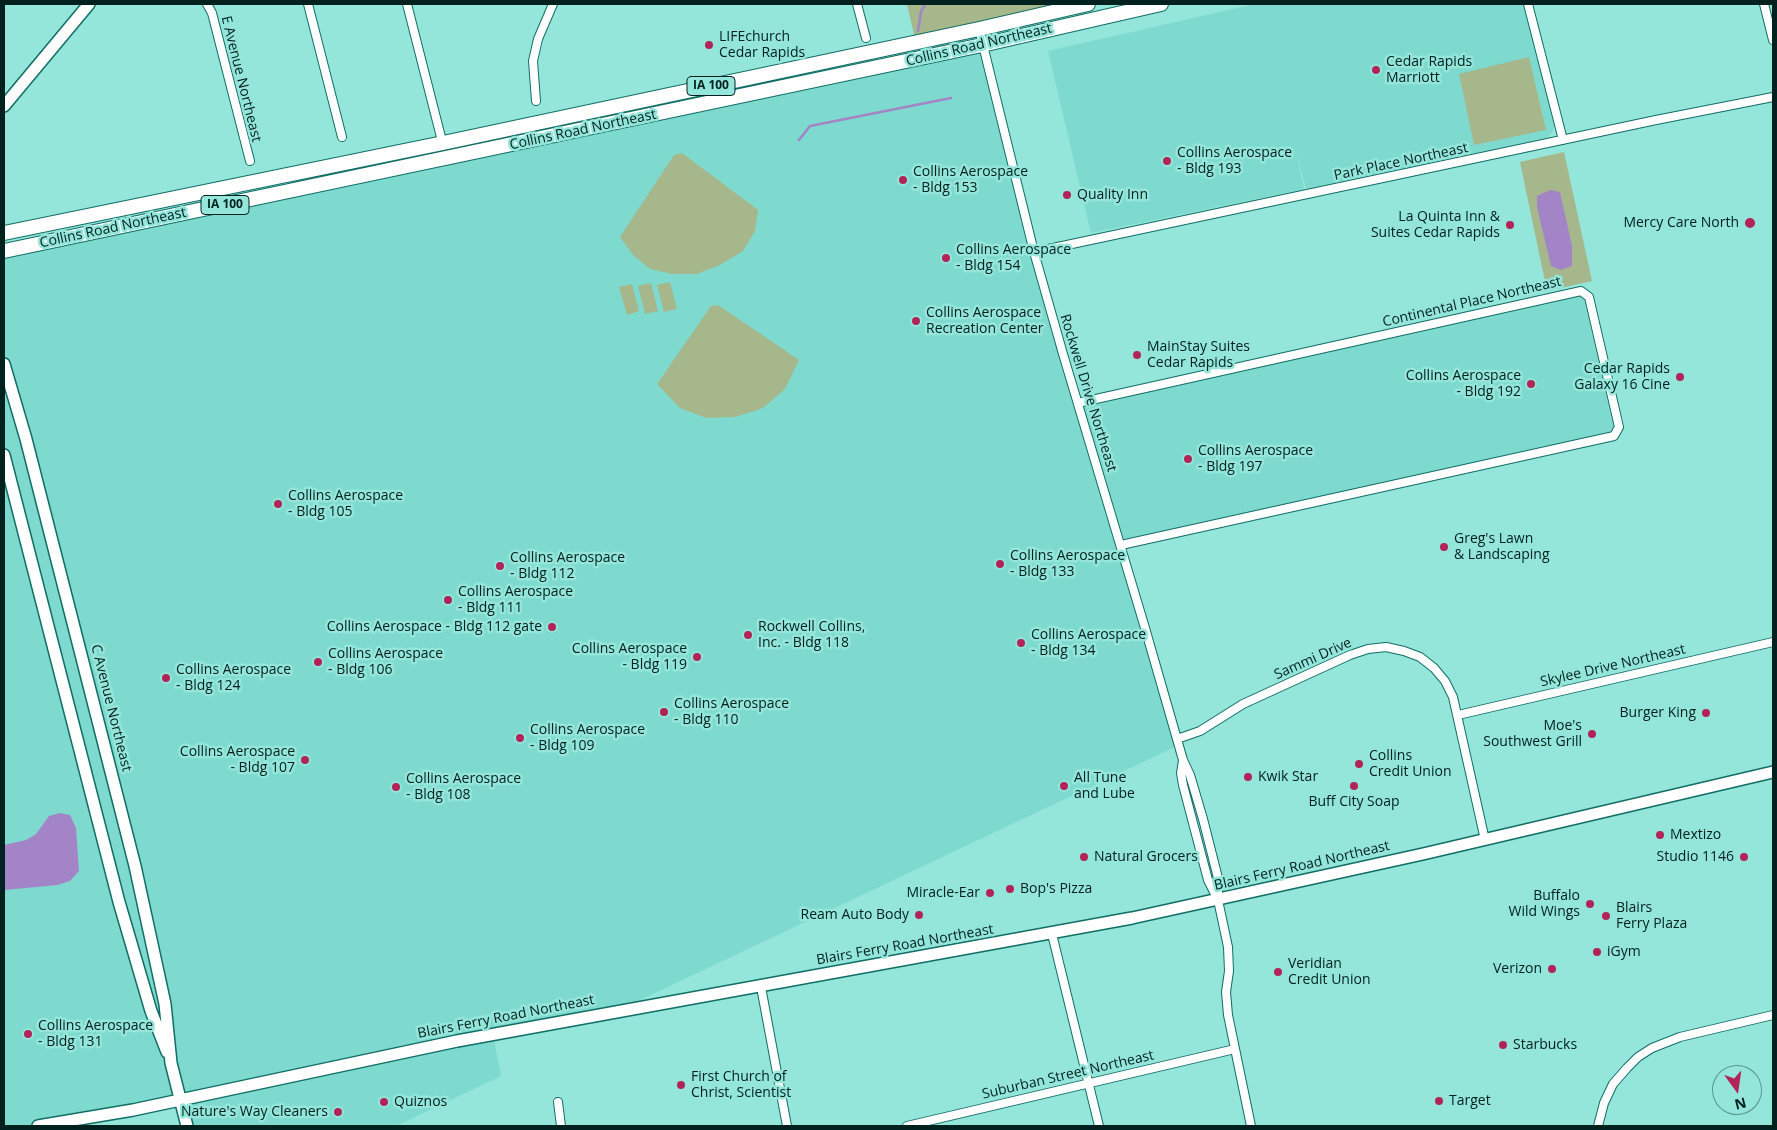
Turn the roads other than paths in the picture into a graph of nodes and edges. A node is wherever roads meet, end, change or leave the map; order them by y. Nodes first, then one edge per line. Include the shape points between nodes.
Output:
1 (88, 4) edge
2 (207, 4) edge
3 (308, 4) edge
4 (407, 4) edge
5 (553, 4) edge
6 (857, 4) edge
7 (1088, 4) edge
8 (1161, 4) edge
9 (1528, 4) edge
10 (1764, 4) edge
11 (979, 30) junction
12 (866, 38) dead end
13 (1773, 40) edge
14 (982, 45) junction
15 (1773, 97) edge
16 (536, 101) dead end
17 (4, 106) edge
18 (342, 137) dead end
19 (1563, 140) junction
20 (443, 143) junction
21 (447, 158) junction
22 (250, 161) dead end
23 (4, 233) edge
24 (4, 251) edge
25 (1034, 252) junction
26 (4, 364) edge
27 (1078, 403) junction
28 (4, 455) edge
29 (1121, 545) junction
30 (1773, 642) edge
31 (1458, 714) junction
32 (1177, 739) junction
33 (1773, 772) edge
34 (1485, 840) junction
35 (1218, 900) junction
36 (1052, 934) junction
37 (761, 987) junction
38 (1773, 1015) edge
39 (1234, 1049) junction
40 (171, 1063) junction
41 (1088, 1083) junction
42 (180, 1100) junction
43 (558, 1102) dead end
44 (38, 1126) edge
45 (187, 1126) edge
46 (561, 1126) edge
47 (787, 1126) edge
48 (907, 1126) edge
49 (1099, 1126) edge
50 (1251, 1126) edge
51 (1598, 1126) edge

1 - 17 main road
2 - 22 street, E Avenue Northeast
3 - 18 street
4 - 20 street
5 - 16 street via 538,38 533,62
6 - 12 street
7 - 11 highway, Collins Road Northeast / IA 100
8 - 14 highway, Collins Road Northeast / IA 100
9 - 19 street
10 - 13 street
11 - 14 street, Rockwell Drive Northeast
11 - 20 highway, Collins Road Northeast / IA 100
14 - 21 highway, Collins Road Northeast / IA 100
14 - 25 street, Rockwell Drive Northeast
15 - 19 street, Park Place Northeast
19 - 25 street, Park Place Northeast
20 - 21 street
20 - 23 highway, Collins Road Northeast / IA 100
21 - 24 highway, Collins Road Northeast / IA 100
25 - 27 street, Rockwell Drive Northeast
26 - 40 main road, C Avenue Northeast via 29,448 135,866 165,1004
27 - 29 street, Rockwell Drive Northeast
27 - 29 street, Continental Place Northeast via 1581,291 1589,297 1619,428 1614,436
28 - 40 main road, C Avenue Northeast via 119,902 151,1011
29 - 32 street, Rockwell Drive Northeast
30 - 31 street, Skylee Drive Northeast
31 - 32 street, Sammi Drive via 1445,681 1420,657 1386,647 1368,648 1243,704 1200,731
31 - 34 street, Sammi Drive
32 - 35 street, Rockwell Drive Northeast via 1183,760 1183,785 1208,880
33 - 34 main road, Blairs Ferry Road Northeast
34 - 35 main road, Blairs Ferry Road Northeast
35 - 36 main road, Blairs Ferry Road Northeast
35 - 39 street, Rockwell Drive Northeast via 1228,947 1226,992
36 - 37 main road, Blairs Ferry Road Northeast
36 - 41 street
37 - 42 main road, Blairs Ferry Road Northeast via 457,1041
37 - 47 street
38 - 51 street via 1680,1037 1652,1048 1638,1057 1614,1084 1604,1102
39 - 41 street, Suburban Street Northeast
39 - 50 street, Rockwell Drive Northeast
40 - 42 main road, C Avenue Northeast
41 - 48 street, Suburban Street Northeast
41 - 49 street
42 - 44 main road, Blairs Ferry Road Northeast
42 - 45 main road, C Avenue Northeast
43 - 46 street

